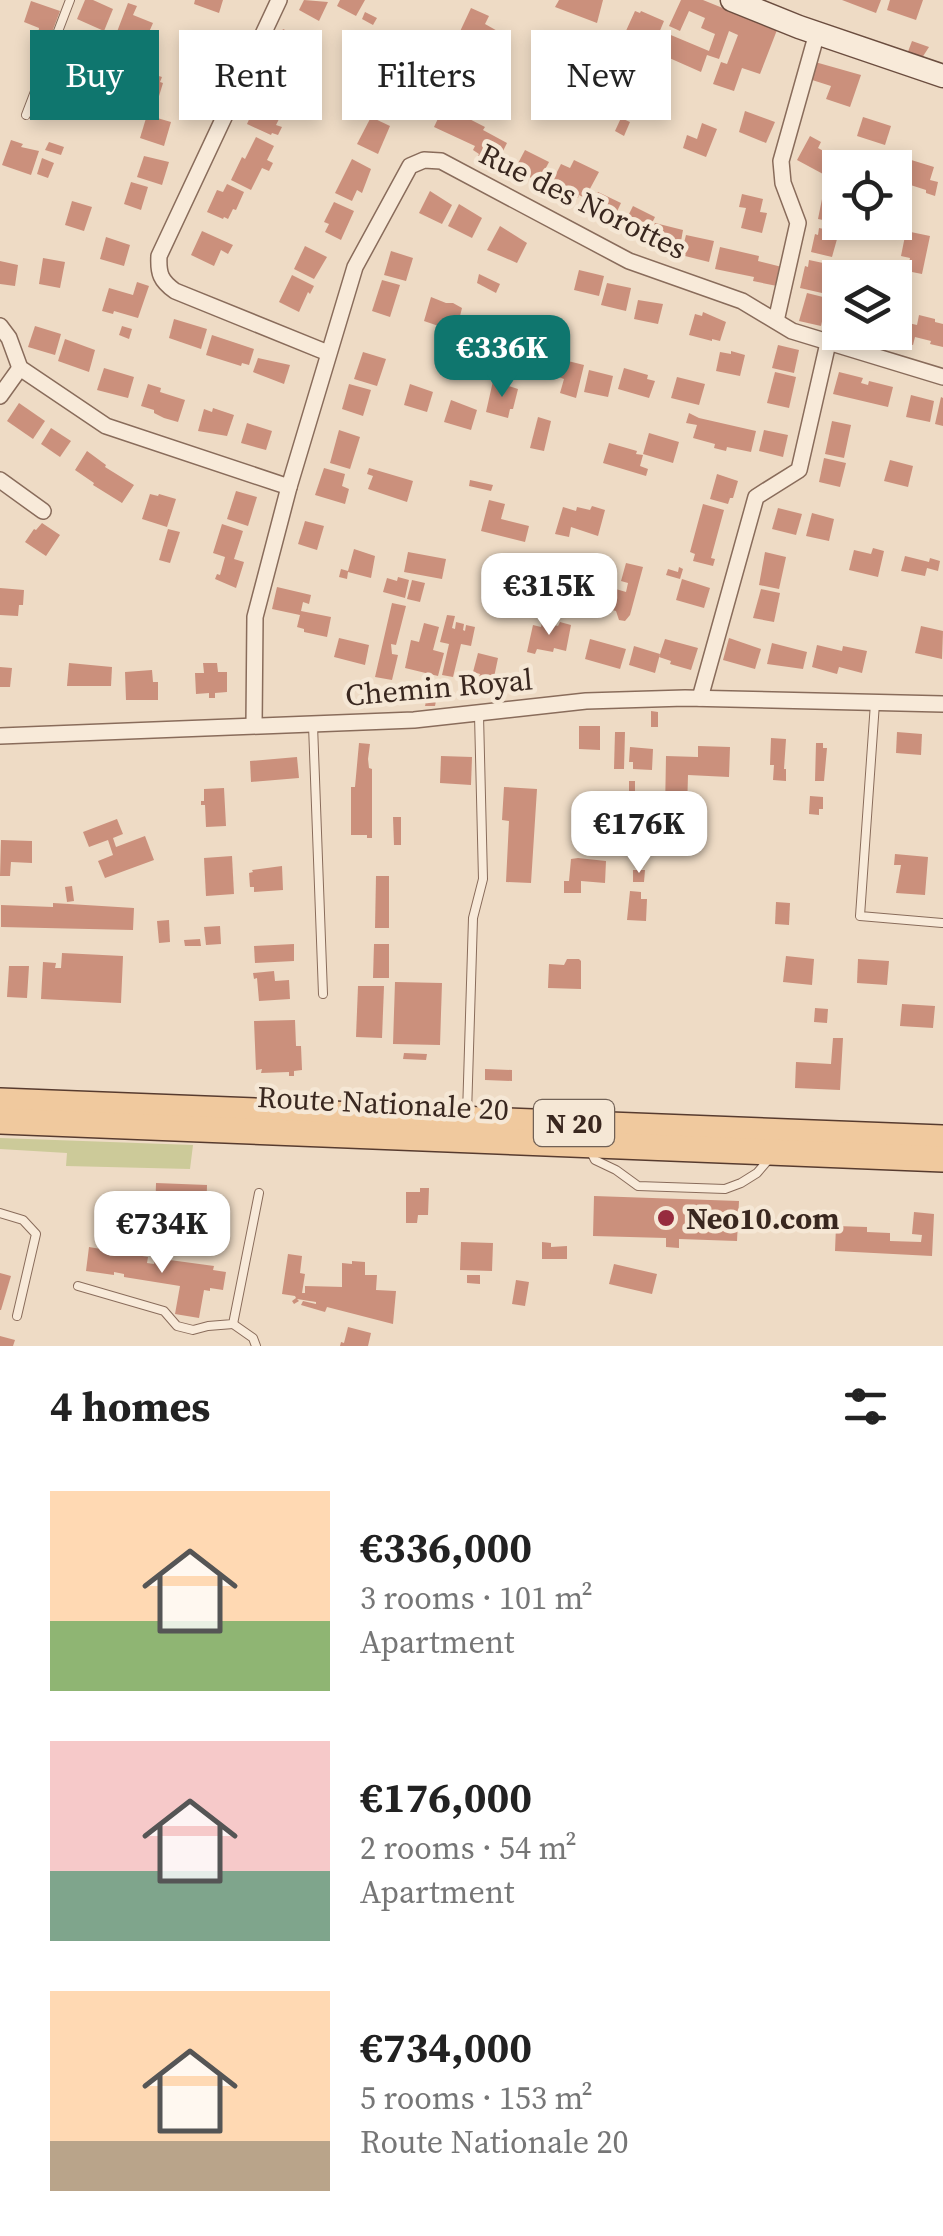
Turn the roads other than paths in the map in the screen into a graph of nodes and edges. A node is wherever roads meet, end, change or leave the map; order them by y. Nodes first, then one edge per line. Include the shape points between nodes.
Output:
1 (70, 0) edge
2 (279, 0) edge
3 (732, 0) edge
4 (817, 33) junction
5 (943, 76) edge
6 (26, 115) dead end
7 (776, 321) junction
8 (0, 326) edge
9 (822, 341) edge
10 (826, 350) edge
11 (852, 350) edge
12 (328, 353) junction
13 (20, 368) junction
14 (943, 377) edge
15 (0, 396) edge
16 (0, 480) edge
17 (289, 487) junction
18 (43, 511) dead end
19 (700, 698) junction
20 (875, 703) junction
21 (943, 704) edge
22 (479, 713) junction
23 (254, 725) junction
24 (313, 725) junction
25 (0, 736) edge
26 (942, 923) edge
27 (323, 994) dead end
28 (0, 1100) edge
29 (466, 1118) junction
30 (0, 1121) edge
31 (943, 1138) edge
32 (586, 1144) junction
33 (774, 1153) junction
34 (943, 1158) edge
35 (259, 1193) dead end
36 (0, 1213) edge
37 (78, 1286) dead end
38 (16, 1316) dead end
39 (233, 1324) junction
40 (256, 1346) edge

1 - 6 lane
2 - 12 street via 158,270 175,291
3 - 4 street
4 - 5 street
4 - 7 street via 780,161 798,224
7 - 9 street, Rue des Norottes
7 - 12 street, Rue des Norottes via 742,301 629,261 442,161 424,160 410,166 356,267
8 - 13 street
10 - 19 street via 799,470 756,497
11 - 14 street, Rue des Norottes
12 - 17 street, Rue des Norottes
13 - 15 street
13 - 17 street via 106,426
16 - 18 street
17 - 23 street, Rue des Norottes via 255,617
19 - 20 street, Chemin Royal
19 - 22 street, Chemin Royal
20 - 21 street, Chemin Royal
20 - 26 lane via 860,916
22 - 24 street, Chemin Royal
22 - 29 lane via 483,878 472,918
23 - 24 street, Chemin Royal
23 - 25 street, Chemin Royal
24 - 27 lane
28 - 29 main road, Route Nationale 20 / N 20
29 - 31 main road, Route Nationale 20 / N 20
30 - 32 main road, Route Nationale 20 / N 20
32 - 33 main road, Route Nationale 20 / N 20
32 - 33 lane via 595,1160 638,1186 725,1189 756,1173
33 - 34 main road, Route Nationale 20 / N 20
35 - 39 lane
36 - 38 lane via 23,1220 36,1234
37 - 39 lane via 164,1311 177,1326 193,1330
39 - 40 lane

